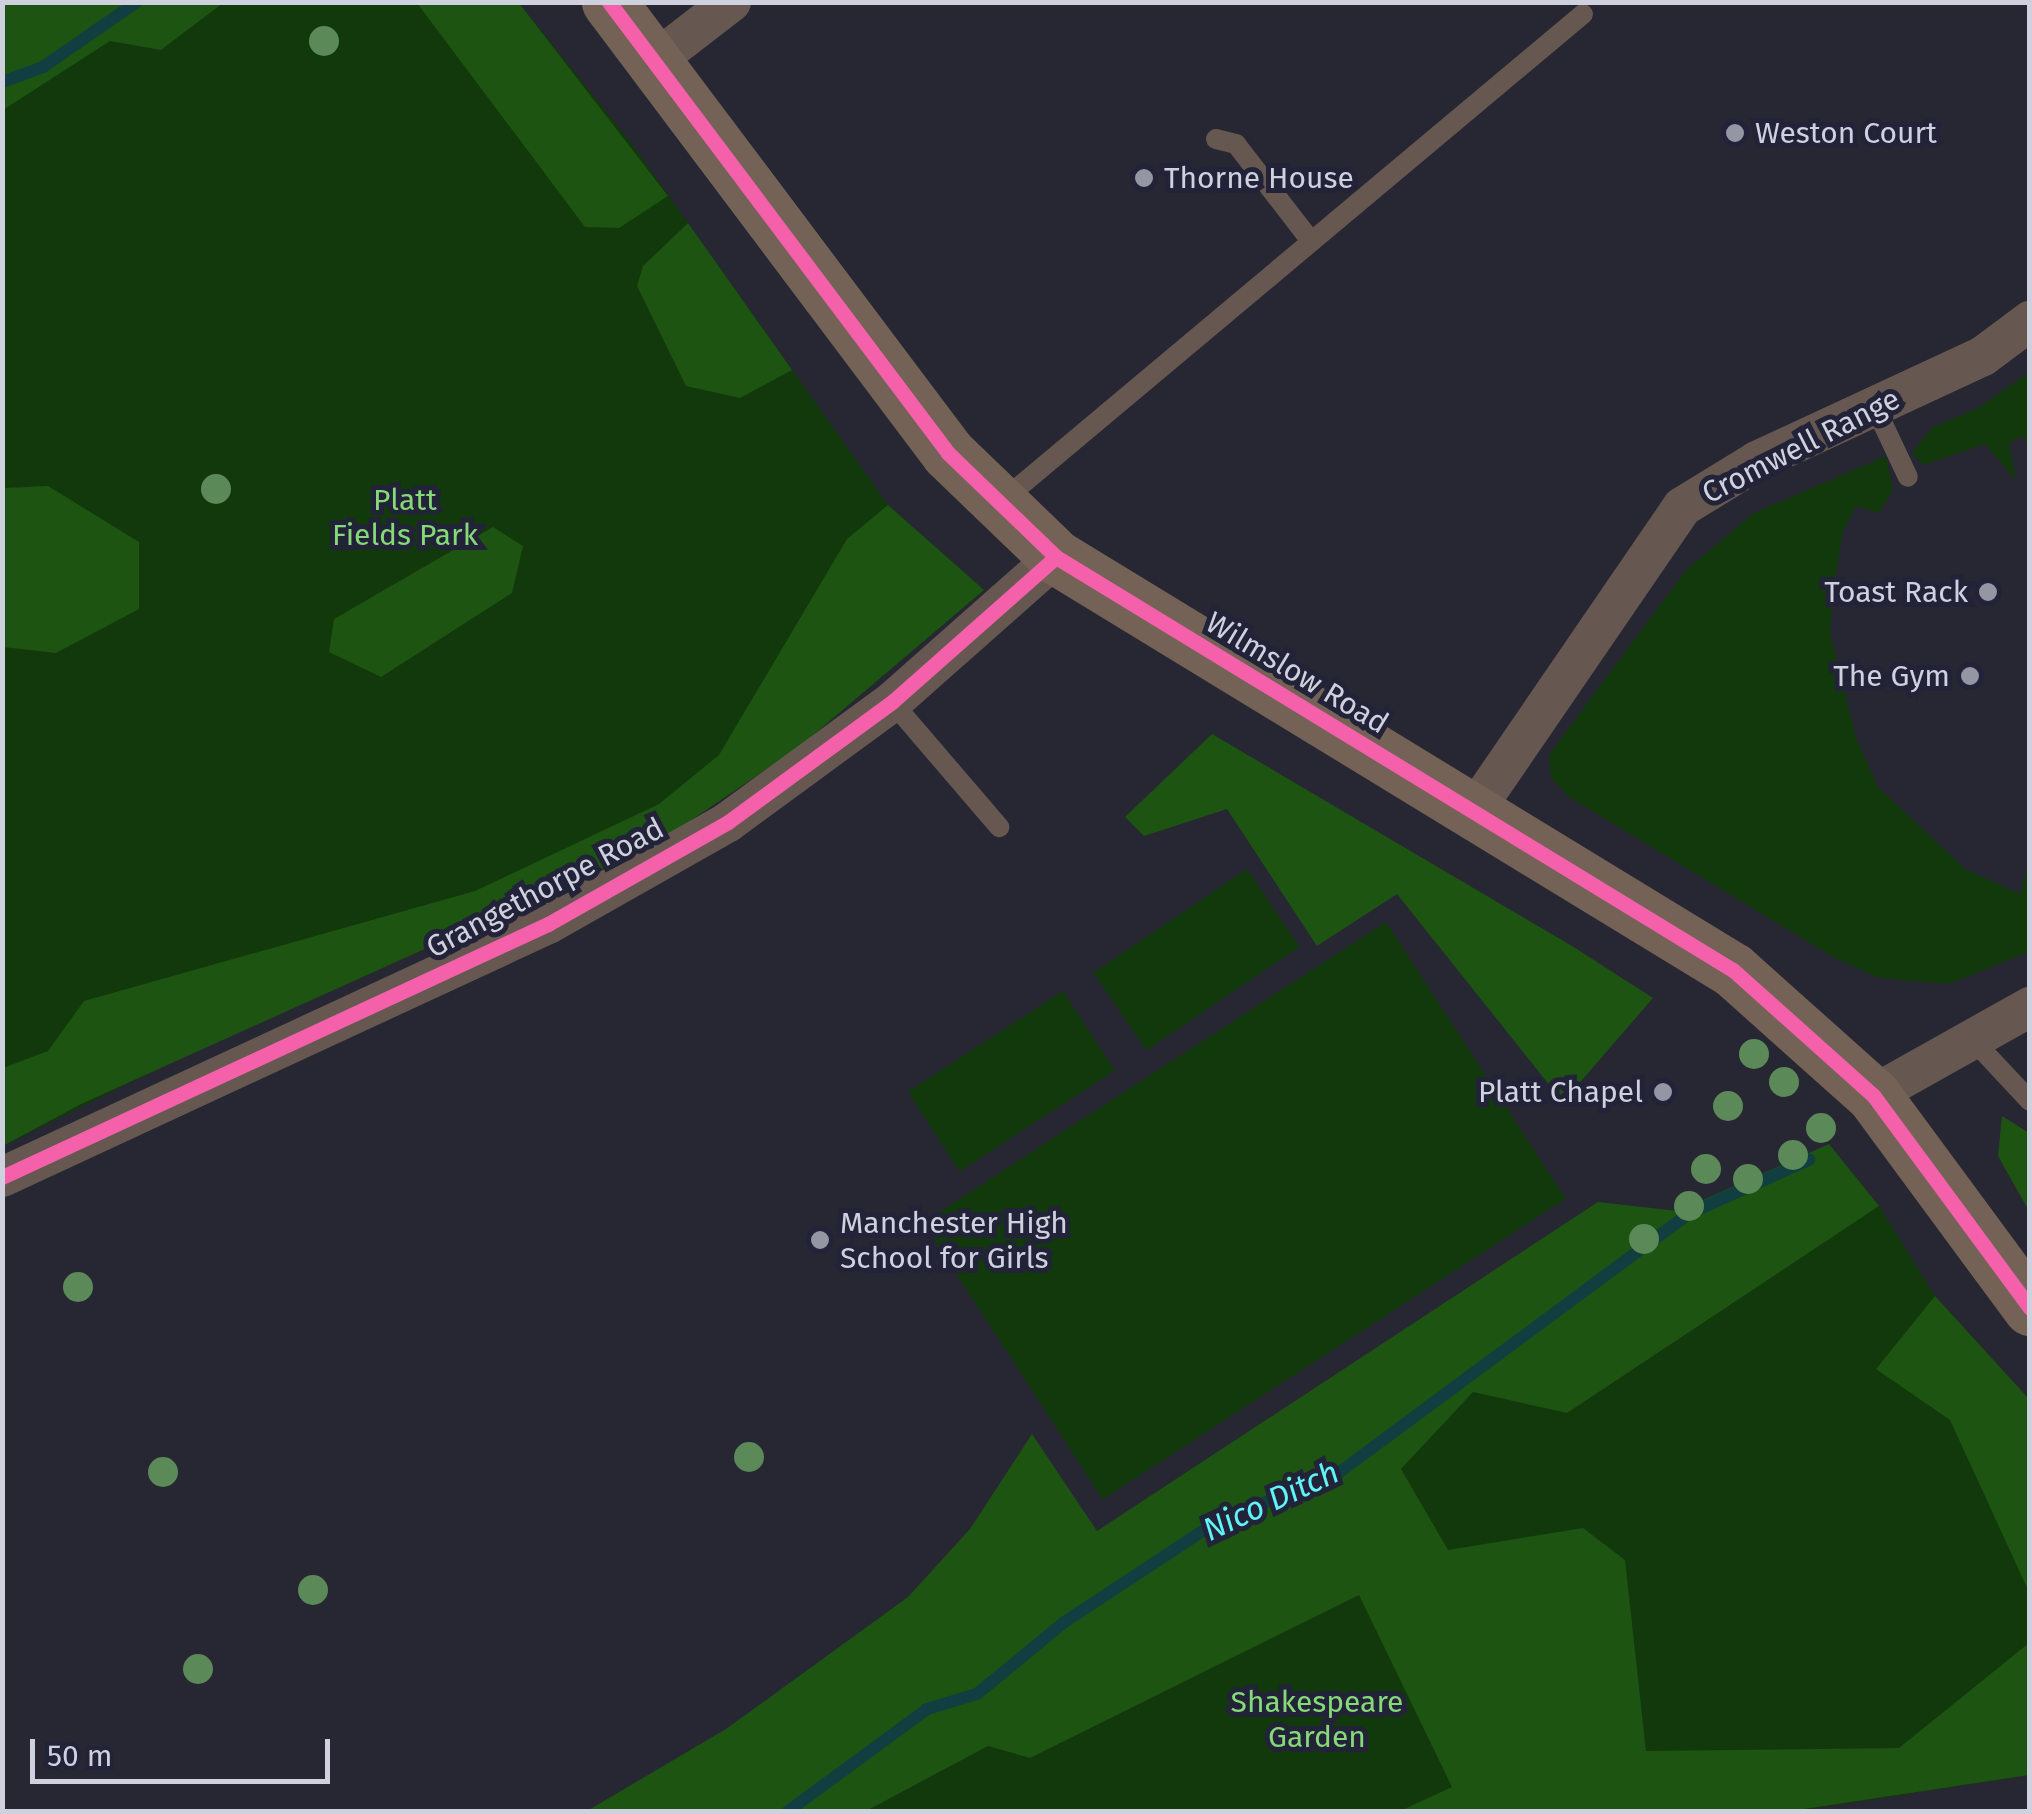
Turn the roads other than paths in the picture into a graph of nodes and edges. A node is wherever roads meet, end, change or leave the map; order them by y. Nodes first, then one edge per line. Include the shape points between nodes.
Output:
1 (609, 2) edge
2 (731, 2) edge
3 (1582, 14) dead end
4 (652, 63) junction
5 (1216, 139) dead end
6 (1311, 241) junction
7 (2030, 321) edge
8 (1875, 407) junction
9 (1908, 477) dead end
10 (1002, 501) junction
11 (1056, 557) junction
12 (892, 702) junction
13 (1474, 810) junction
14 (1000, 827) dead end
15 (2030, 1007) edge
16 (1971, 1038) junction
17 (1873, 1095) junction
18 (2030, 1101) edge
19 (2, 1177) edge
20 (2030, 1308) edge

1 - 4 highway, Wilmslow Road
2 - 4 street
3 - 6 lane
4 - 10 highway, Wilmslow Road via 948,453
5 - 6 lane via 1236,144
6 - 10 lane
7 - 8 street, Cromwell Range via 1983,356
8 - 9 lane
8 - 13 street, Cromwell Range via 1757,461 1682,507
10 - 11 highway, Wilmslow Road
11 - 12 street, Grangethorpe Road
11 - 13 highway, Wilmslow Road
12 - 14 lane
12 - 19 street, Grangethorpe Road via 728,822 548,924
13 - 17 highway, Wilmslow Road via 1733,970
15 - 16 street
16 - 17 street
16 - 18 lane
17 - 20 highway, Wilmslow Road

